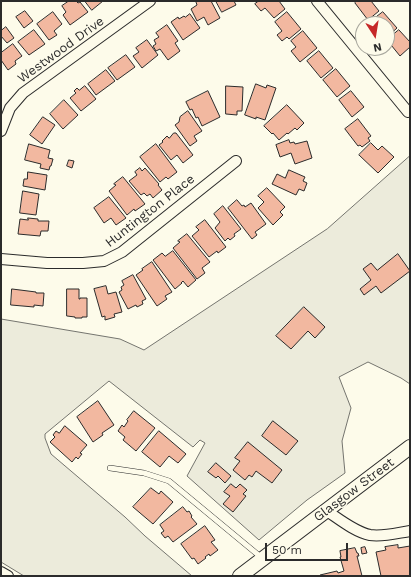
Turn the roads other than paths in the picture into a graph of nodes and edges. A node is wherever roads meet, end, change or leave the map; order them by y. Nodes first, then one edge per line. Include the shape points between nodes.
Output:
1 (150, 1) edge
2 (317, 1) edge
3 (408, 112) dead end
4 (1, 131) edge
5 (236, 161) dead end
6 (1, 259) edge
7 (410, 447) edge
8 (110, 468) dead end
9 (327, 511) junction
10 (410, 531) edge
11 (262, 559) junction
12 (1, 572) edge
13 (8, 576) edge
14 (240, 576) edge

1 - 4 street, Westwood Drive via 23,93 10,108
2 - 3 street
5 - 6 street, Huntington Place via 122,252 104,261 47,263
7 - 9 street, Glasgow Street
8 - 11 lane via 144,472 169,481
9 - 10 street via 352,528 369,535
9 - 11 street, Glasgow Street
11 - 14 street, Glasgow Street
12 - 13 street

